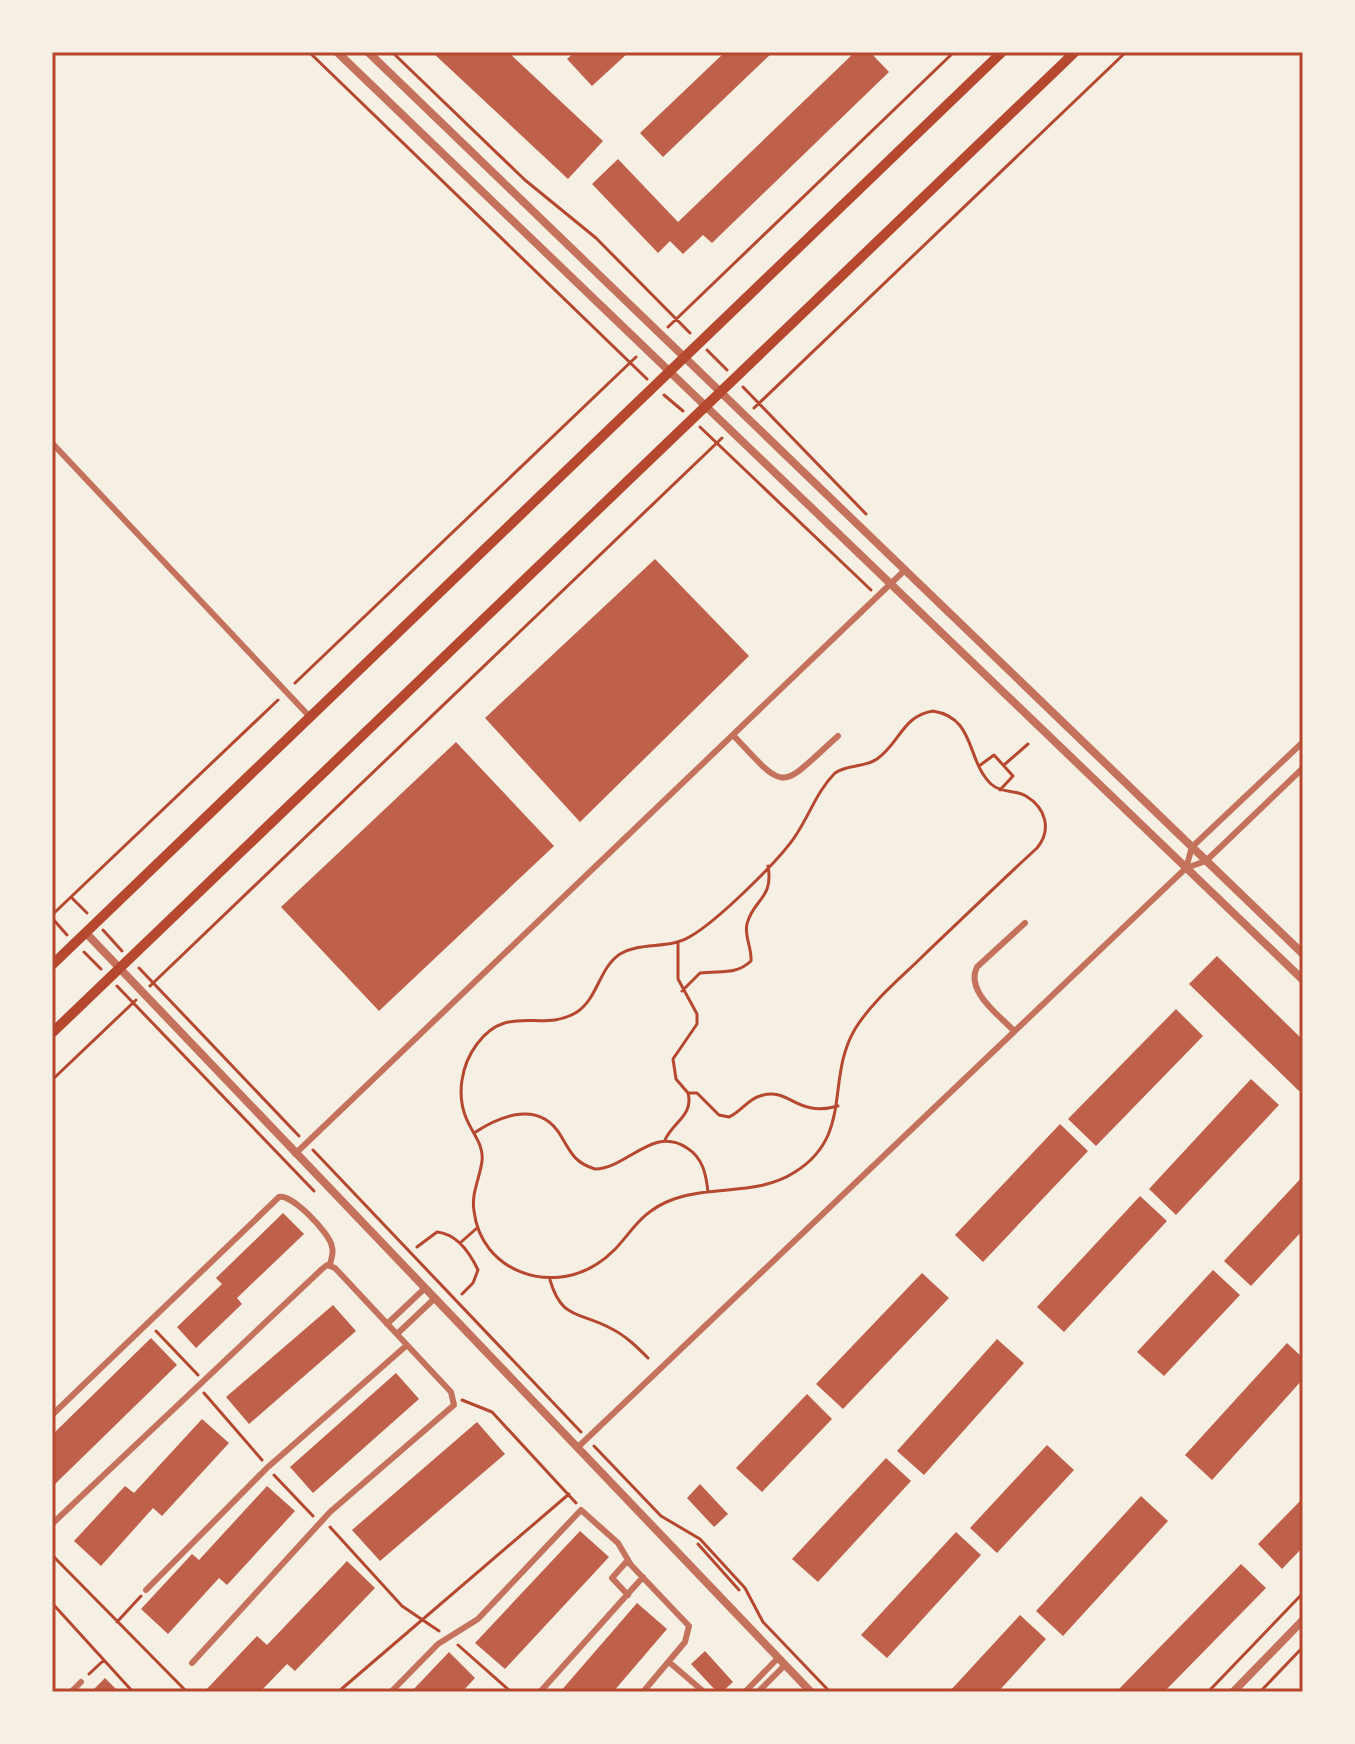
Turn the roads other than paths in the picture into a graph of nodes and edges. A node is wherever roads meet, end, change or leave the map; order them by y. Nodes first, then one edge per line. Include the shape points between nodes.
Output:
1 (337, 52) edge
2 (368, 52) edge
3 (1002, 52) edge
4 (1075, 52) edge
5 (684, 358) junction
6 (670, 372) junction
7 (720, 392) junction
8 (706, 406) junction
9 (52, 443) edge
10 (905, 570) junction
11 (891, 584) junction
12 (310, 717) junction
13 (733, 735) junction
14 (838, 736) dead end
15 (1303, 742) edge
16 (1303, 768) edge
17 (1192, 847) junction
18 (1206, 861) junction
19 (1186, 868) junction
20 (1025, 923) dead end
21 (86, 933) junction
22 (1303, 954) edge
23 (52, 965) edge
24 (120, 968) junction
25 (1303, 980) edge
26 (1014, 1031) junction
27 (52, 1033) edge
28 (295, 1154) junction
29 (330, 1265) junction
30 (424, 1289) junction
31 (434, 1299) junction
32 (387, 1324) junction
33 (397, 1334) junction
34 (407, 1345) junction
35 (52, 1415) edge
36 (577, 1448) junction
37 (52, 1524) edge
38 (628, 1560) junction
39 (643, 1577) junction
40 (146, 1590) road end
41 (628, 1595) junction
42 (1303, 1620) edge
43 (781, 1661) junction
44 (669, 1662) junction
45 (192, 1663) dead end
46 (81, 1682) road end
47 (71, 1692) edge
48 (391, 1692) edge
49 (540, 1692) edge
50 (643, 1692) edge
51 (704, 1692) edge
52 (745, 1692) edge
53 (758, 1692) edge
54 (811, 1692) edge
55 (1233, 1692) edge

1 - 6 street
2 - 5 street
3 - 5 main road
4 - 7 main road
5 - 6 main road
5 - 7 street
6 - 8 street
6 - 12 main road
7 - 8 main road
7 - 10 street
8 - 11 street
8 - 24 main road
9 - 12 street
10 - 11 street
10 - 17 street
11 - 13 street
11 - 19 street
12 - 21 main road
13 - 14 street via 771,775 782,779 795,775
13 - 28 street
15 - 17 street
16 - 18 street
17 - 18 street
17 - 19 street
18 - 19 street
18 - 22 street
19 - 25 street
19 - 26 street
20 - 26 street via 973,975 978,991
21 - 23 main road
21 - 24 street
24 - 27 main road
24 - 28 street
26 - 36 street
28 - 30 street
29 - 32 street
29 - 35 street via 333,1250 328,1237 294,1200 279,1197
29 - 37 street
30 - 31 street
30 - 32 street
31 - 33 street
31 - 36 street
32 - 33 street
33 - 34 street
34 - 40 street via 268,1467
34 - 45 street via 454,1398 449,1411 321,1521
36 - 43 street
38 - 39 street
38 - 41 street via 612,1577
38 - 48 street via 584,1511 576,1513 478,1619 438,1644
39 - 41 street
39 - 44 street via 689,1626 687,1639
41 - 49 street
42 - 55 street
43 - 52 street
43 - 53 street
43 - 54 street
44 - 50 street
44 - 51 street
46 - 47 street

